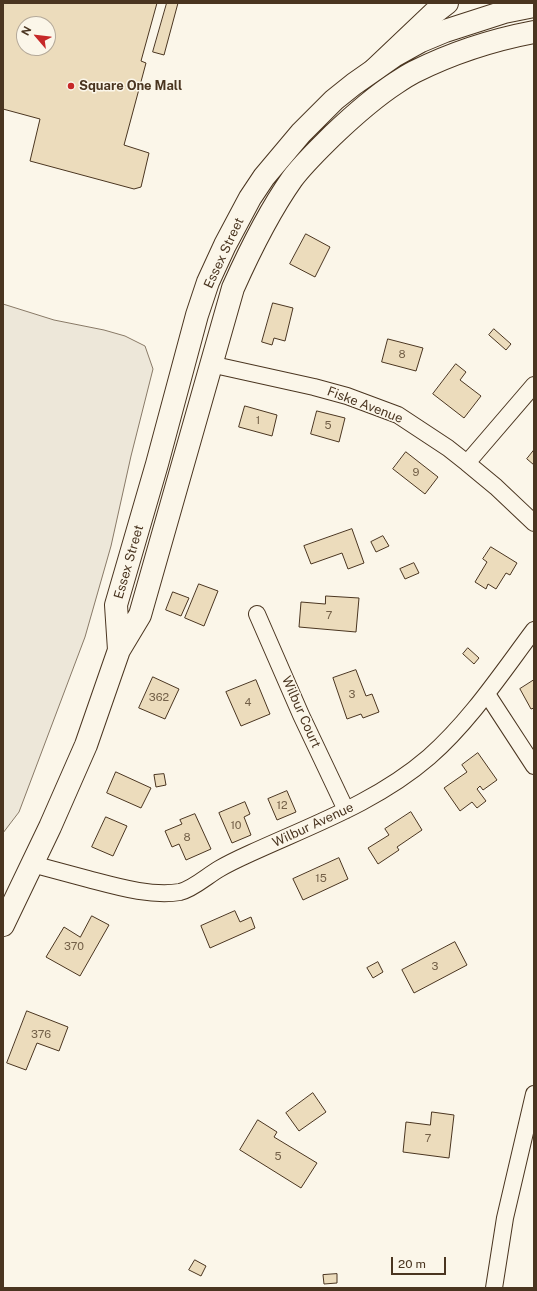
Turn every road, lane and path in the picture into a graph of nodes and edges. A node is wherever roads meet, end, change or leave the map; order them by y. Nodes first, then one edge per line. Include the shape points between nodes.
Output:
1 (447, 3) edge
2 (534, 6) edge
3 (534, 32) edge
4 (375, 69) junction
5 (210, 364) junction
6 (534, 385) edge
7 (467, 463) junction
8 (534, 523) edge
9 (257, 614) dead end
10 (534, 630) edge
11 (119, 650) junction
12 (487, 694) junction
13 (534, 766) edge
14 (346, 810) junction
15 (32, 864) junction
16 (3, 925) edge
17 (534, 1094) edge
18 (494, 1288) edge

1 - 4 main road
2 - 4 main road, Essex Street via 504,12 421,41
3 - 5 main road, Essex Street via 475,46 413,72 361,109 312,156 293,178 275,206 246,260 233,288
4 - 11 main road, Essex Street via 315,118 264,177 208,282 116,605
5 - 7 street, Fiske Avenue via 314,387 378,407 398,415
5 - 11 main road, Essex Street via 140,615
6 - 7 street
7 - 8 street, Fiske Avenue
9 - 14 street, Wilbur Court
10 - 12 street, Wilbur Avenue
11 - 15 main road, Essex Street via 86,745
12 - 13 street
12 - 14 street, Wilbur Avenue via 427,759 373,796
14 - 15 street, Wilbur Avenue via 219,869 181,892 158,893 116,886
15 - 16 main road, Essex Street
17 - 18 street via 505,1218

